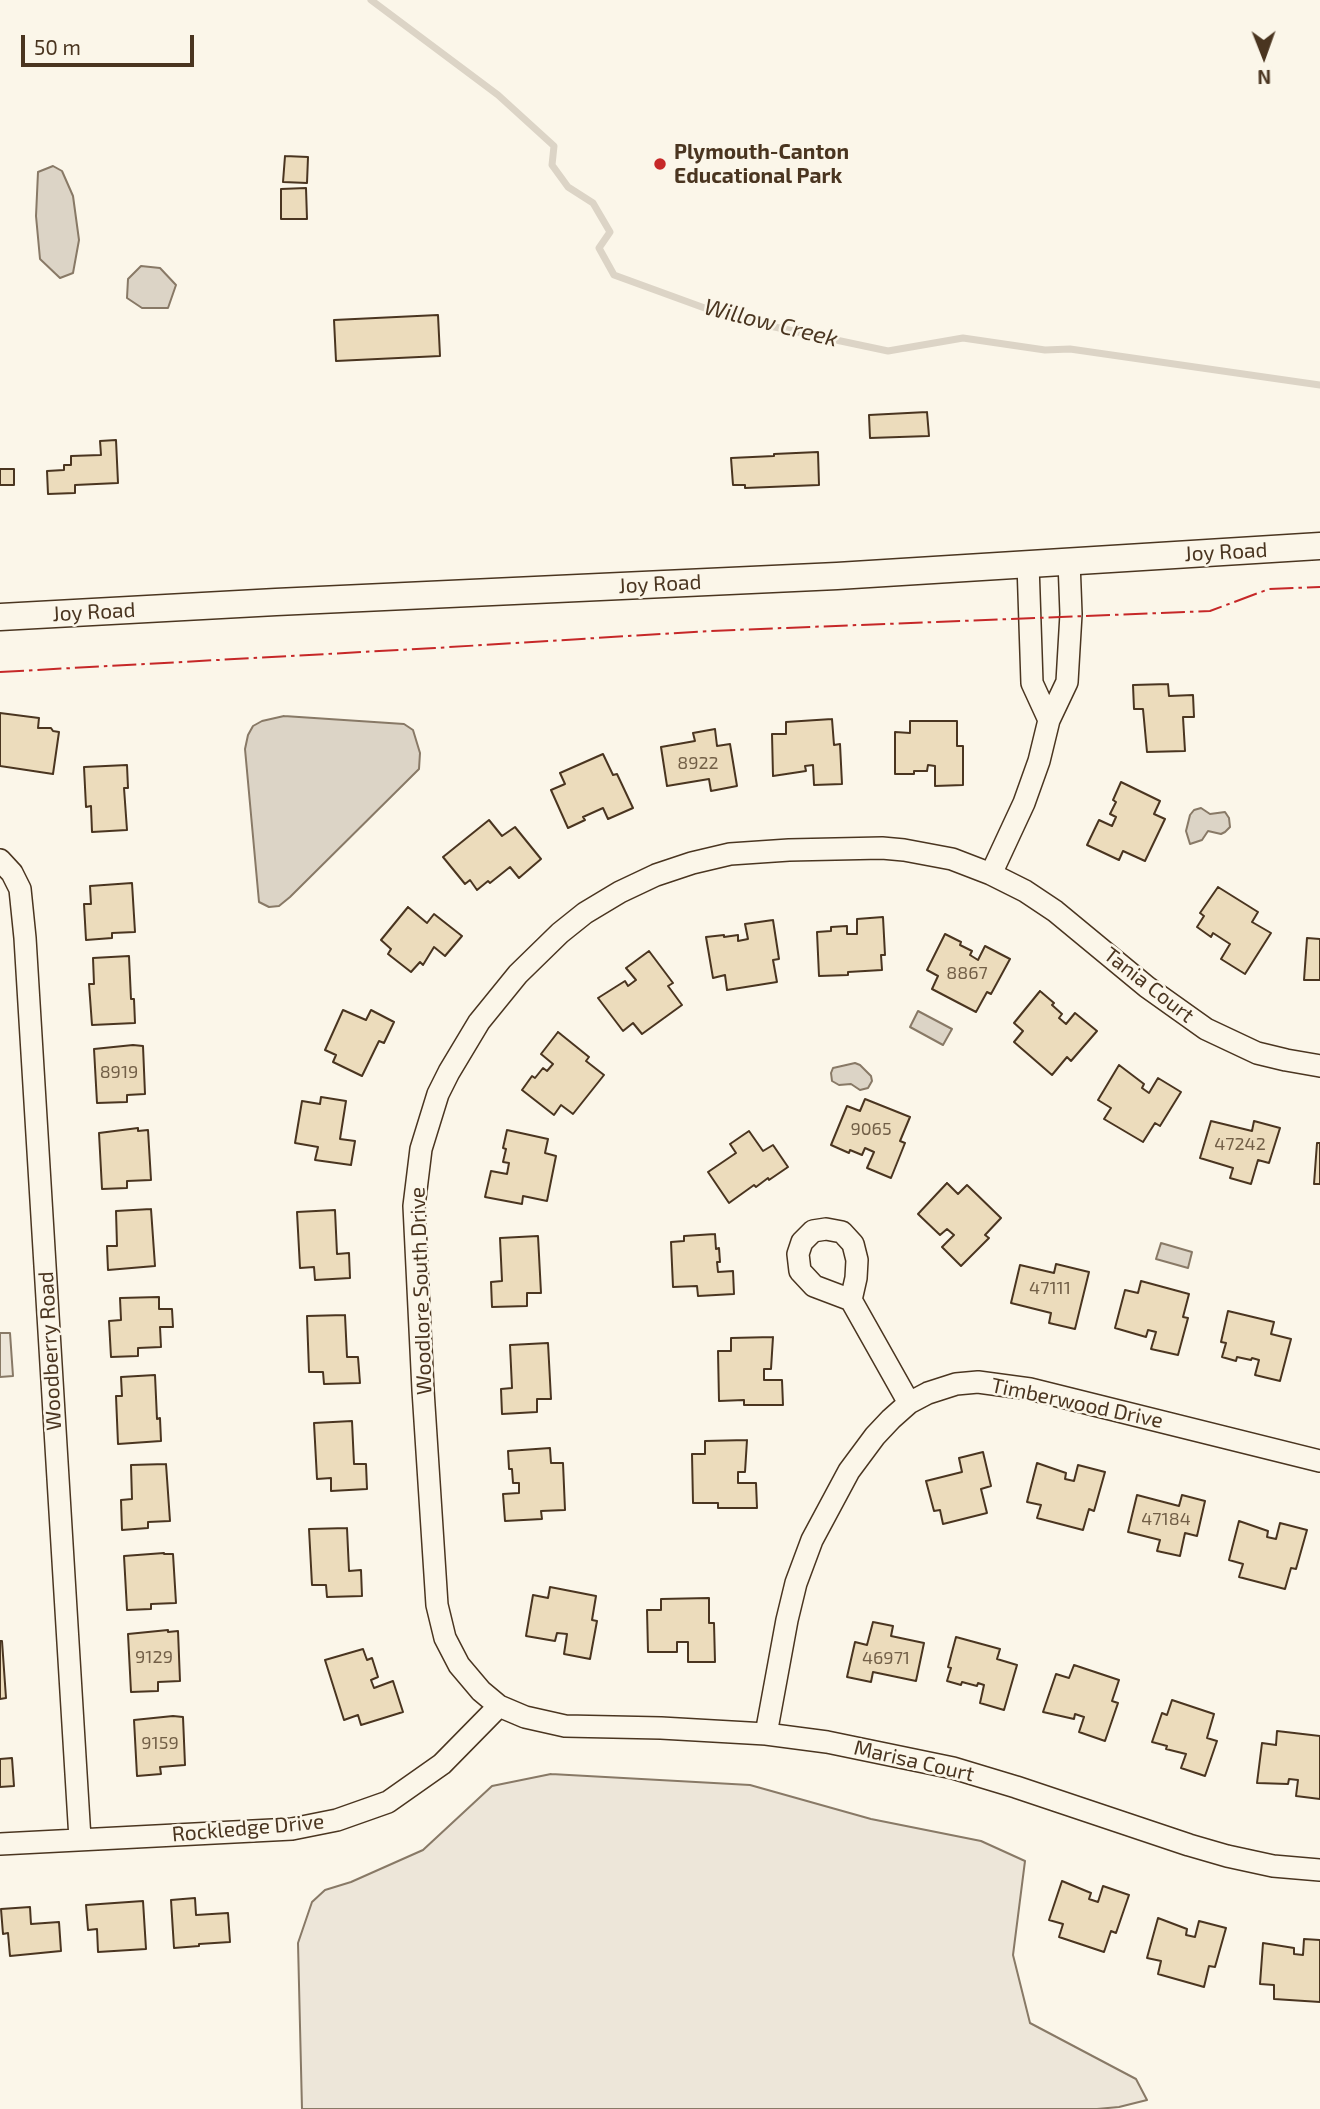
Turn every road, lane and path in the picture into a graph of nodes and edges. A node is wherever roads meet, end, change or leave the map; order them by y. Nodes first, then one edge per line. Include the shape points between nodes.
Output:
1 (1320, 546) edge
2 (1069, 561) junction
3 (1028, 564) junction
4 (0, 617) edge
5 (1049, 720) junction
6 (4, 864) edge
7 (991, 874) junction
8 (1320, 1066) edge
9 (851, 1300) dead end
10 (909, 1403) junction
11 (1320, 1461) edge
12 (499, 1706) junction
13 (766, 1734) junction
14 (80, 1839) junction
15 (0, 1844) edge
16 (1320, 1870) edge

1 - 2 street, Joy Road
2 - 3 street, Joy Road
2 - 5 street via 1068,682
3 - 4 street, Joy Road
3 - 5 street via 1032,683
5 - 7 street via 1040,761
6 - 14 street, Woodberry Road via 20,890 25,939
7 - 8 street, Tania Court via 1055,911 1206,1029 1257,1052
7 - 12 street, Woodlore South Drive via 952,859 882,848 730,854 692,863 656,875 585,913 533,958 464,1044 439,1094 421,1149 414,1206 421,1351 440,1622 464,1673
9 - 10 street
10 - 11 street, Timberwood Drive via 956,1384 994,1383
10 - 13 street, Timberwood Drive via 849,1471 812,1540 787,1620
12 - 13 street, Marisa Court via 565,1726
12 - 14 street, Rockledge Drive via 442,1764 388,1802 337,1820 292,1829
13 - 16 street, Marisa Court via 953,1768 1189,1845 1273,1866
14 - 15 street, Rockledge Drive

